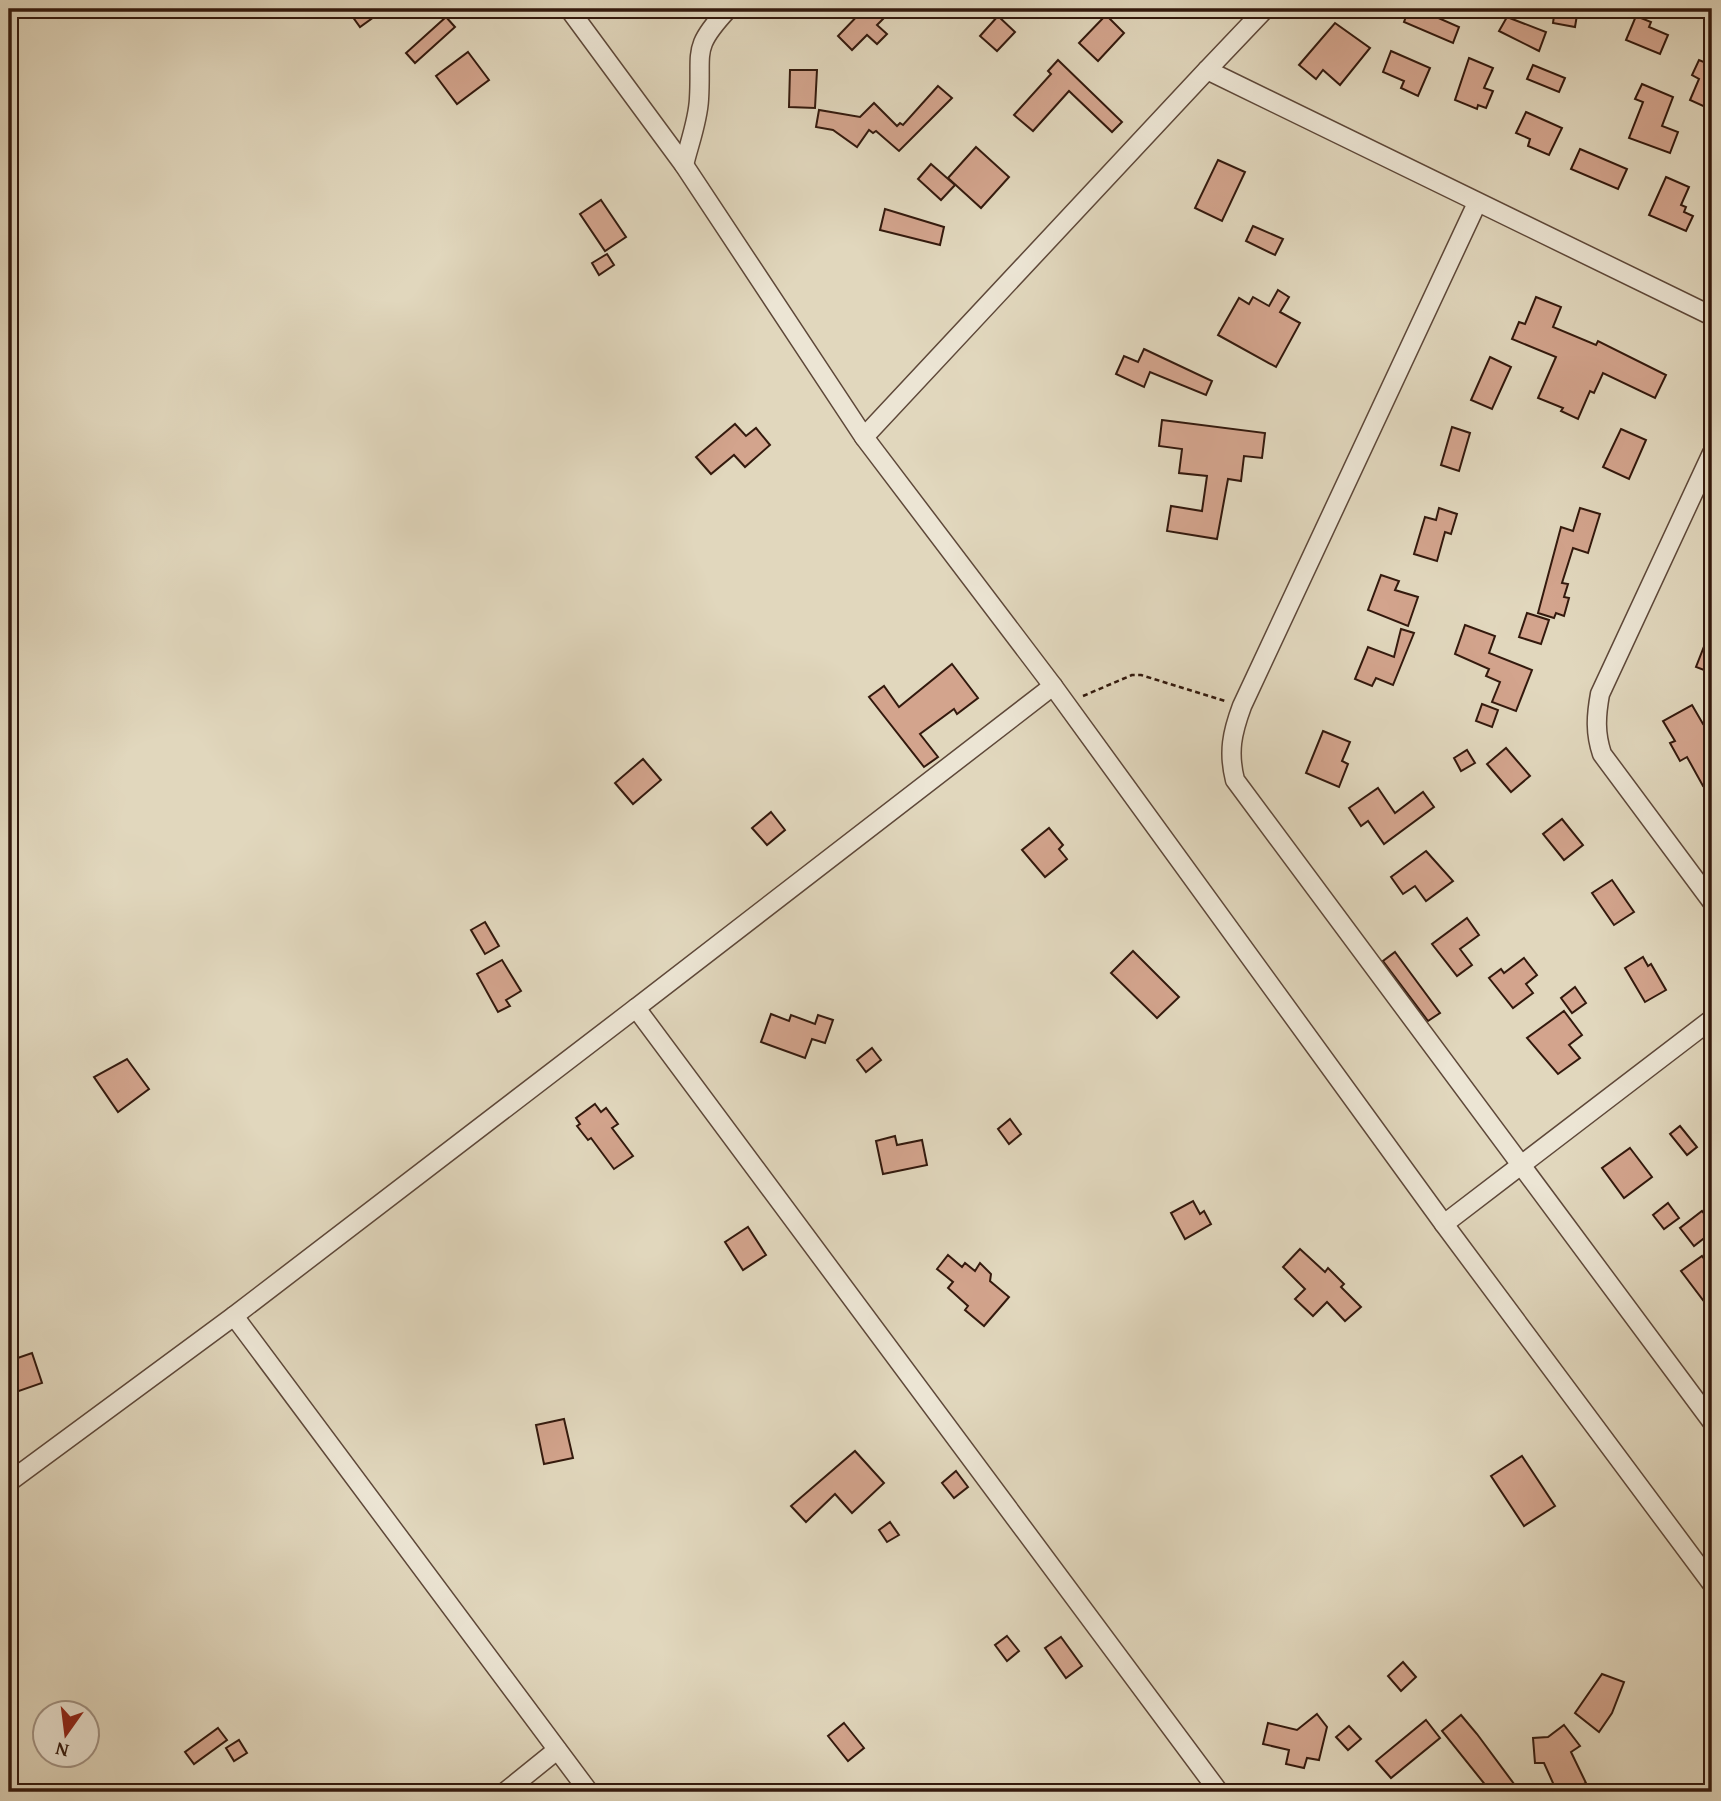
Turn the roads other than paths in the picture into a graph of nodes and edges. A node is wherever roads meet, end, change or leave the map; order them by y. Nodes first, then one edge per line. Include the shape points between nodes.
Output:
1 (569, 9) edge
2 (728, 9) edge
3 (1265, 9) edge
4 (1207, 70) junction
5 (684, 165) junction
6 (1477, 203) junction
7 (1712, 316) edge
8 (864, 437) junction
9 (1712, 453) edge
10 (1053, 686) junction
11 (1712, 902) edge
12 (636, 1007) junction
13 (1712, 1019) edge
14 (1522, 1162) junction
15 (1444, 1224) junction
16 (234, 1316) junction
17 (1712, 1422) edge
18 (9, 1482) edge
19 (1712, 1584) edge
20 (557, 1750) junction
21 (505, 1792) edge
22 (589, 1792) edge
23 (1219, 1792) edge

1 - 5 street
2 - 5 street via 702,40 699,101
3 - 4 street
4 - 6 street
4 - 8 street
5 - 8 street
6 - 7 street
6 - 14 street via 1242,706 1230,757 1235,780
8 - 10 street
9 - 11 street via 1600,694 1596,735 1602,754
10 - 12 street
10 - 15 street
12 - 16 street
12 - 23 street
13 - 14 street
14 - 15 street
14 - 17 street
15 - 19 street
16 - 18 street
16 - 20 street
20 - 21 street
20 - 22 street

